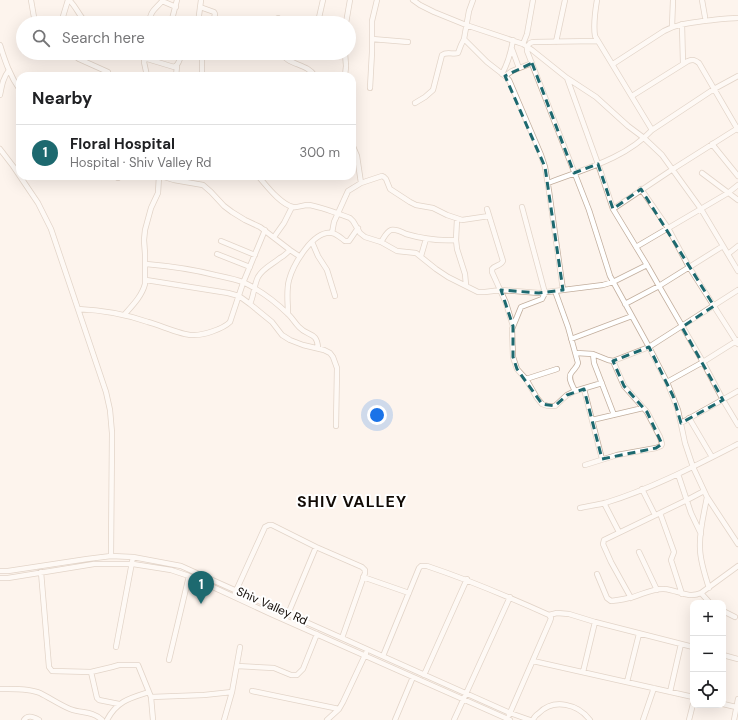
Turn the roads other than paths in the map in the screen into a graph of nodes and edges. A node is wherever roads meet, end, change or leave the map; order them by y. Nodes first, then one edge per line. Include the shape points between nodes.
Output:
1 (31, 0) edge
2 (68, 0) edge
3 (162, 0) edge
4 (178, 0) edge
5 (201, 0) edge
6 (323, 0) edge
7 (350, 0) edge
8 (377, 0) edge
9 (413, 0) edge
10 (473, 0) edge
11 (533, 0) edge
12 (564, 0) edge
13 (597, 0) edge
14 (673, 0) edge
15 (702, 0) edge
16 (176, 7) junction
17 (200, 7) junction
18 (34, 16) edge
19 (63, 16) edge
20 (81, 16) edge
21 (150, 16) edge
22 (173, 16) edge
23 (199, 16) edge
24 (215, 16) edge
25 (319, 16) edge
26 (347, 16) edge
27 (705, 17) dead end
28 (738, 18) edge
29 (682, 24) junction
30 (466, 25) junction
31 (672, 27) junction
32 (372, 38) junction
33 (464, 39) junction
34 (513, 40) junction
35 (597, 41) junction
36 (408, 42) dead end
37 (556, 42) junction
38 (0, 45) edge
39 (525, 45) junction
40 (512, 49) junction
41 (81, 60) edge
42 (145, 60) edge
43 (155, 60) edge
44 (179, 60) edge
45 (202, 60) edge
46 (287, 60) edge
47 (346, 60) edge
48 (532, 63) junction
49 (613, 64) junction
50 (684, 64) junction
51 (176, 66) junction
52 (519, 68) junction
53 (8, 70) junction
54 (108, 72) edge
55 (146, 72) edge
56 (176, 72) edge
57 (202, 72) edge
58 (313, 72) edge
59 (345, 72) edge
60 (504, 75) junction
61 (738, 76) edge
62 (566, 78) junction
63 (16, 84) edge
64 (370, 88) dead end
65 (714, 89) junction
66 (0, 95) edge
67 (632, 96) junction
68 (415, 103) dead end
69 (738, 129) edge
70 (652, 130) junction
71 (644, 138) junction
72 (712, 144) junction
73 (0, 149) edge
74 (356, 154) edge
75 (598, 164) junction
76 (673, 169) junction
77 (16, 170) edge
78 (574, 173) junction
79 (702, 173) dead end
80 (738, 176) edge
81 (22, 180) edge
82 (160, 180) edge
83 (174, 180) edge
84 (262, 180) edge
85 (361, 183) junction
86 (548, 183) junction
87 (738, 185) edge
88 (642, 189) junction
89 (728, 193) junction
90 (738, 200) edge
91 (292, 207) junction
92 (522, 207) dead end
93 (487, 209) dead end
94 (613, 209) junction
95 (701, 209) junction
96 (338, 214) junction
97 (489, 216) junction
98 (458, 219) junction
99 (358, 228) junction
100 (668, 228) junction
101 (265, 230) junction
102 (332, 233) junction
103 (274, 237) junction
104 (426, 239) junction
105 (456, 240) junction
106 (222, 241) dead end
107 (312, 242) junction
108 (381, 242) junction
109 (723, 246) junction
110 (738, 246) edge
111 (636, 247) junction
112 (290, 250) junction
113 (217, 254) dead end
114 (728, 254) junction
115 (255, 255) junction
116 (299, 256) junction
117 (421, 256) junction
118 (146, 264) junction
119 (647, 265) junction
120 (250, 267) junction
121 (689, 267) junction
122 (738, 271) edge
123 (146, 280) junction
124 (244, 282) junction
125 (613, 282) junction
126 (466, 285) junction
127 (659, 286) junction
128 (254, 288) junction
129 (501, 290) junction
130 (563, 290) junction
131 (738, 290) edge
132 (555, 291) junction
133 (545, 293) junction
134 (239, 296) junction
135 (335, 296) dead end
136 (250, 304) junction
137 (625, 304) junction
138 (714, 306) junction
139 (78, 309) junction
140 (288, 314) junction
141 (124, 315) junction
142 (632, 316) junction
143 (513, 326) junction
144 (682, 327) junction
145 (571, 339) junction
146 (737, 342) edge
147 (649, 347) junction
148 (318, 348) junction
149 (576, 353) junction
150 (593, 354) junction
151 (613, 361) junction
152 (703, 362) junction
153 (557, 369) dead end
154 (526, 379) junction
155 (668, 382) junction
156 (602, 383) junction
157 (584, 389) junction
158 (575, 391) junction
159 (738, 391) edge
160 (723, 400) junction
161 (643, 408) junction
162 (614, 415) junction
163 (689, 418) junction
164 (592, 420) junction
165 (681, 423) junction
166 (738, 425) edge
167 (336, 426) dead end
168 (738, 444) edge
169 (712, 457) junction
170 (602, 459) junction
171 (585, 465) dead end
172 (693, 467) junction
173 (678, 474) junction
174 (642, 489) junction
175 (704, 491) junction
176 (707, 497) junction
177 (687, 500) junction
178 (604, 503) junction
179 (580, 508) dead end
180 (657, 514) junction
181 (620, 532) junction
182 (701, 534) junction
183 (738, 544) edge
184 (316, 547) junction
185 (639, 552) dead end
186 (111, 556) junction
187 (133, 557) junction
188 (133, 564) junction
189 (738, 566) edge
190 (0, 571) edge
191 (41, 572) junction
192 (597, 574) dead end
193 (189, 576) junction
194 (363, 577) junction
195 (0, 578) edge
196 (467, 579) junction
197 (709, 588) junction
198 (237, 590) junction
199 (657, 590) junction
200 (409, 593) junction
201 (701, 593) junction
202 (682, 594) junction
203 (234, 596) junction
204 (510, 597) junction
205 (631, 598) junction
206 (707, 600) edge
207 (726, 612) edge
208 (288, 614) junction
209 (549, 615) junction
210 (735, 617) dead end
211 (595, 622) junction
212 (317, 634) junction
213 (639, 634) junction
214 (342, 638) junction
215 (681, 644) junction
216 (690, 646) edge
217 (116, 647) dead end
218 (240, 647) dead end
219 (367, 649) junction
220 (364, 656) junction
221 (383, 656) junction
222 (726, 656) edge
223 (738, 659) edge
224 (169, 660) dead end
225 (533, 661) junction
226 (237, 666) junction
227 (91, 672) junction
228 (584, 672) junction
229 (424, 675) junction
230 (413, 677) junction
231 (627, 682) junction
232 (654, 688) junction
233 (0, 689) edge
234 (252, 690) dead end
235 (232, 692) junction
236 (670, 692) junction
237 (466, 693) junction
238 (150, 695) junction
239 (690, 696) edge
240 (738, 699) edge
241 (463, 700) junction
242 (119, 704) junction
243 (726, 705) edge
244 (736, 707) junction
245 (692, 708) edge
246 (339, 709) junction
247 (510, 713) junction
248 (24, 720) edge
249 (40, 720) edge
250 (102, 720) edge
251 (107, 720) edge
252 (153, 720) edge
253 (224, 720) edge
254 (327, 720) edge
255 (396, 720) edge
256 (454, 720) edge
257 (508, 720) edge
258 (531, 720) edge
259 (590, 720) edge
260 (643, 720) edge
261 (688, 720) edge
262 (734, 720) edge

1 - 18 street
2 - 19 street
2 - 20 street
3 - 16 street
3 - 21 street
4 - 16 street
5 - 17 street
6 - 25 street
7 - 26 street
8 - 32 street via 372,21
9 - 30 street via 427,9
10 - 30 street
11 - 39 street
12 - 37 street
13 - 35 street via 594,30
14 - 31 street
15 - 27 street
16 - 22 street
17 - 23 street
17 - 24 street via 214,12
28 - 29 street
29 - 31 street
29 - 50 street
30 - 33 street
30 - 34 street
31 - 49 street
32 - 36 street
32 - 64 street
33 - 60 street
33 - 68 street via 458,53 442,55 433,90
34 - 39 street
34 - 40 street
35 - 37 street
35 - 49 street
37 - 39 street via 533,42
38 - 53 street
39 - 48 street
39 - 62 street
40 - 52 street
40 - 60 street
41 - 54 street
42 - 55 street
43 - 51 street
44 - 51 street
45 - 57 street
46 - 58 street
47 - 59 street
48 - 52 street
48 - 78 street
49 - 67 street
50 - 65 street via 692,59 696,60
50 - 67 street
51 - 56 street
52 - 60 street
53 - 63 street
53 - 66 street via 2,81
60 - 86 street via 509,80 541,155
61 - 65 street
62 - 71 street via 596,97
62 - 75 street
65 - 69 street
65 - 70 street
67 - 70 street
69 - 72 street
70 - 71 street
71 - 75 street via 613,158
71 - 76 street
72 - 76 street
72 - 80 street
73 - 77 street
74 - 85 street
75 - 78 street
75 - 94 street
76 - 88 street
76 - 95 street
78 - 86 street
78 - 125 street
79 - 89 street
81 - 139 street via 51,229
82 - 118 street via 158,193 145,230
83 - 101 street via 203,185 232,212
84 - 91 street via 278,198
85 - 96 street via 348,191
85 - 98 street via 384,177 390,189 410,202 433,208
86 - 130 street
87 - 89 street
88 - 94 street
88 - 100 street
89 - 90 street
89 - 95 street
91 - 96 street via 309,205
91 - 103 street
92 - 133 street
93 - 97 street
94 - 111 street
95 - 100 street
95 - 109 street
96 - 99 street via 352,220
96 - 102 street
97 - 98 street
97 - 129 street via 502,258 502,263 492,269
98 - 105 street
99 - 102 street via 349,241
99 - 108 street via 365,237
100 - 111 street
100 - 121 street
101 - 103 street
101 - 115 street
102 - 107 street
103 - 112 street
104 - 105 street
104 - 108 street via 392,230
104 - 117 street
105 - 126 street
106 - 115 street
107 - 116 street
107 - 135 street via 327,270
108 - 117 street via 397,251 413,252
109 - 114 street
109 - 121 street
110 - 114 street
111 - 119 street
112 - 116 street
112 - 128 street via 262,271
113 - 120 street
114 - 122 street
115 - 120 street
116 - 140 street via 287,287
117 - 126 street via 442,273
118 - 123 street
118 - 124 street via 170,266
119 - 125 street
119 - 127 street
120 - 124 street
121 - 127 street
121 - 138 street
123 - 134 street
123 - 141 street via 144,289
124 - 128 street
124 - 134 street
125 - 130 street
125 - 137 street
126 - 129 street via 478,292
127 - 137 street
127 - 144 street
128 - 136 street
128 - 140 street
129 - 133 street
129 - 143 street
130 - 132 street
131 - 138 street
132 - 133 street
132 - 145 street
133 - 143 street via 542,299 521,307
134 - 136 street
134 - 141 street via 230,322 200,335 192,336
136 - 148 street via 285,337
137 - 142 street
138 - 144 street
138 - 146 street
139 - 141 street
139 - 186 street via 110,410
140 - 148 street via 302,330 316,338
142 - 145 street
142 - 147 street
143 - 154 street via 513,357 517,369
144 - 147 street
144 - 152 street
145 - 149 street
146 - 152 street
147 - 151 street
147 - 155 street
148 - 167 street via 330,353 337,368
149 - 150 street
149 - 158 street via 578,366 570,378
150 - 151 street
150 - 156 street via 594,364
151 - 161 street via 624,386
152 - 155 street
152 - 160 street
153 - 154 street
154 - 158 street via 542,404 548,406 555,406
155 - 165 street
156 - 157 street
156 - 162 street
157 - 158 street
157 - 164 street
159 - 160 street
160 - 163 street
160 - 166 street
161 - 162 street
161 - 170 street via 662,441 661,446
162 - 164 street
163 - 165 street
163 - 169 street
164 - 170 street
165 - 172 street
168 - 169 street
169 - 172 street
170 - 171 street
172 - 173 street
172 - 175 street
173 - 174 street
173 - 177 street
174 - 178 street
174 - 180 street
175 - 176 street
175 - 177 street
176 - 182 street
176 - 183 street
177 - 180 street
177 - 182 street
178 - 179 street
178 - 181 street
180 - 181 street
180 - 202 street via 674,552 671,560
181 - 205 street via 604,540 603,544
182 - 197 street via 701,556
184 - 194 street via 362,567 365,570
184 - 198 street via 272,525 267,526
184 - 208 street
185 - 199 street
186 - 187 street, Shiv Valley Rd
186 - 190 street, Shiv Valley Rd
187 - 188 street
187 - 198 street, Shiv Valley Rd via 181,566
188 - 191 street, Shiv Valley Rd via 94,564
188 - 193 street, Shiv Valley Rd via 172,570
188 - 217 street
189 - 197 street
191 - 195 street, Shiv Valley Rd
191 - 227 street via 50,670
192 - 205 street via 609,600
193 - 203 street, Shiv Valley Rd
193 - 224 street
194 - 200 street
194 - 214 street
196 - 200 street via 421,566
196 - 204 street
196 - 229 street
197 - 201 street
198 - 203 street
198 - 208 street, Shiv Valley Rd
199 - 202 street via 664,589
199 - 205 street
200 - 221 street
201 - 202 street via 692,596
201 - 206 street
203 - 212 street, Shiv Valley Rd
204 - 209 street
204 - 237 street
207 - 210 street
208 - 214 street, Shiv Valley Rd
209 - 211 street via 563,613
209 - 225 street via 550,621
211 - 213 street
211 - 228 street
212 - 220 street, Shiv Valley Rd
212 - 226 street via 303,669 297,675 274,668
213 - 215 street
213 - 231 street
214 - 219 street, Shiv Valley Rd
215 - 216 street
215 - 236 street
218 - 226 street
219 - 220 street
219 - 221 street, Shiv Valley Rd
220 - 230 street, Shiv Valley Rd
220 - 246 street
221 - 229 street, Shiv Valley Rd
222 - 223 street
225 - 228 street
225 - 247 street
226 - 235 street
227 - 238 street via 118,665 138,665
227 - 242 street via 97,698
228 - 231 street
229 - 237 street, Shiv Valley Rd
230 - 241 street, Shiv Valley Rd
230 - 255 street
231 - 232 street
232 - 236 street
232 - 260 street
233 - 250 street via 38,692 71,709 96,715
234 - 246 street
235 - 238 street via 187,696
235 - 253 street
236 - 239 street
237 - 241 street
237 - 247 street, Shiv Valley Rd
238 - 242 street via 131,698
238 - 252 street
240 - 244 street
241 - 256 street
241 - 257 street, Shiv Valley Rd
242 - 251 street
243 - 244 street
244 - 262 street
245 - 261 street
246 - 254 street
247 - 257 street
247 - 258 street, Shiv Valley Rd
248 - 249 street via 30,716
258 - 259 street, Shiv Valley Rd via 542,709 564,704 579,709

